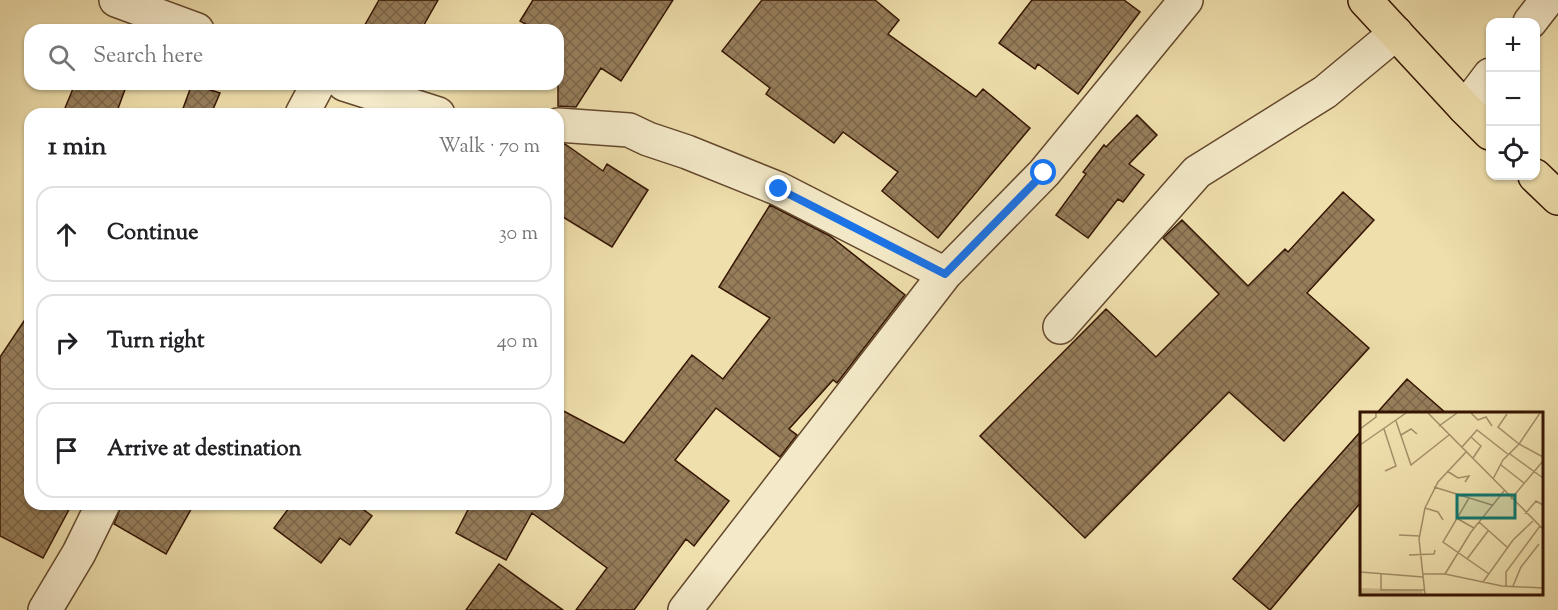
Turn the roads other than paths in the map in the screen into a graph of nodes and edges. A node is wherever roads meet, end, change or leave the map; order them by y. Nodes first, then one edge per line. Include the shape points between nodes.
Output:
1 (116, 0) edge
2 (1186, 0) edge
3 (1365, 0) edge
4 (1547, 0) edge
5 (1533, 18) edge
6 (181, 24) edge
7 (1396, 33) junction
8 (1486, 81) edge
9 (315, 90) edge
10 (363, 90) edge
11 (305, 108) edge
12 (419, 108) edge
13 (1465, 108) junction
14 (564, 125) edge
15 (1486, 128) edge
16 (1539, 180) edge
17 (1558, 198) edge
18 (945, 274) junction
19 (1060, 327) dead end
20 (100, 510) edge
21 (45, 610) edge
22 (685, 610) edge

1 - 6 street
2 - 18 street via 1044,173
3 - 7 highway
4 - 5 street
7 - 13 highway
7 - 19 street via 1325,92 1197,172
8 - 13 street
9 - 11 street
10 - 12 street
13 - 15 highway
14 - 18 street via 629,130 687,152 779,189
16 - 17 highway
18 - 22 street
20 - 21 street

